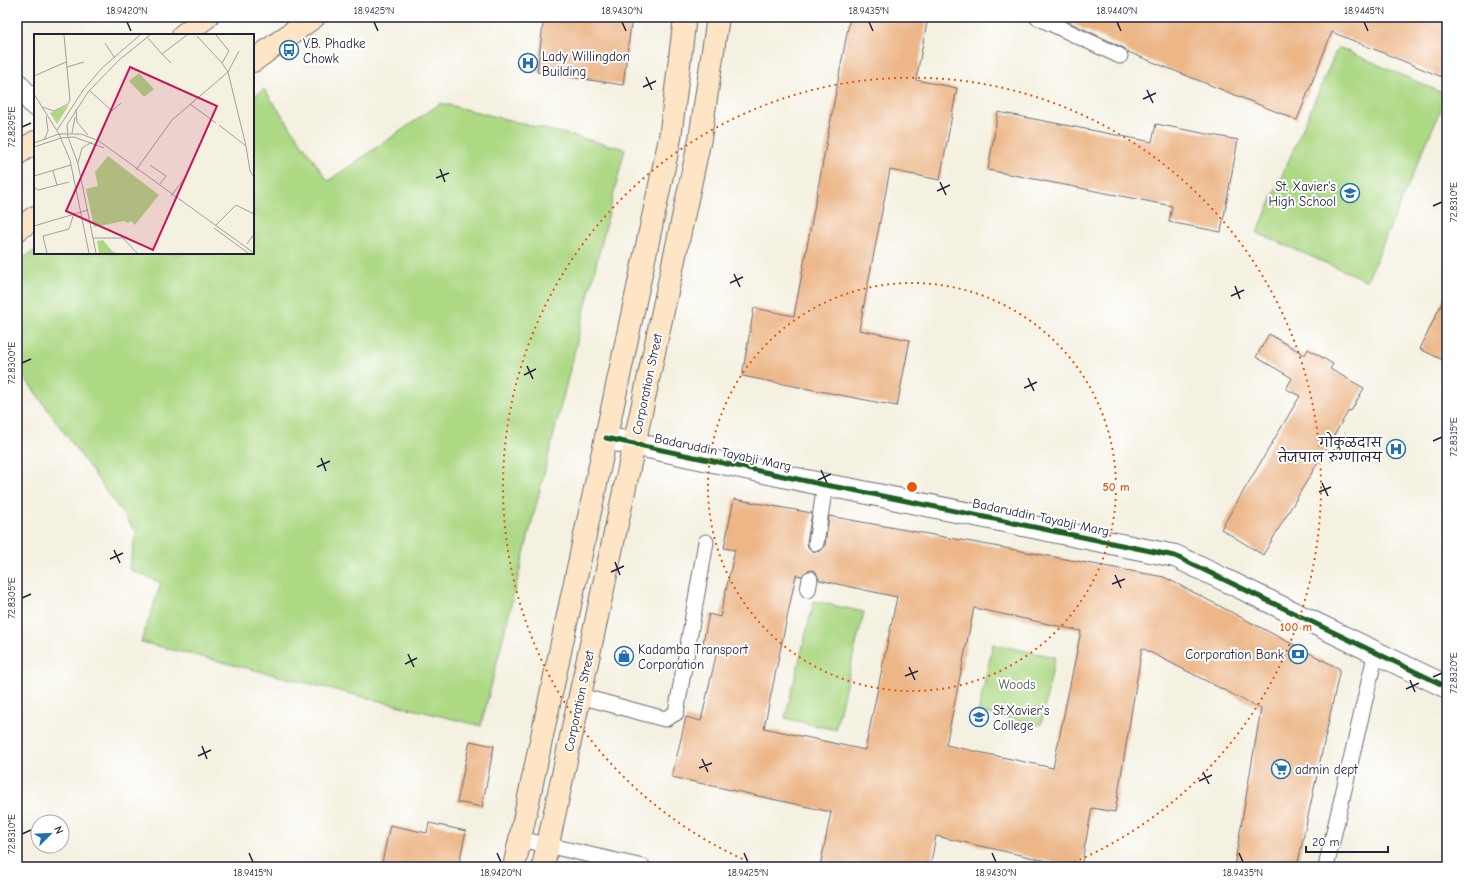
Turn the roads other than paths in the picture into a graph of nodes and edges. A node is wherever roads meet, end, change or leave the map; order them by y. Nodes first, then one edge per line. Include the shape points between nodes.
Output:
1 (207, 17) edge
2 (314, 17) edge
3 (685, 17) edge
4 (718, 17) edge
5 (1037, 17) edge
6 (184, 34) edge
7 (1120, 56) dead end
8 (254, 60) edge
9 (17, 84) edge
10 (34, 104) edge
11 (34, 143) edge
12 (17, 154) edge
13 (34, 218) edge
14 (17, 230) edge
15 (606, 438) junction
16 (634, 444) junction
17 (825, 485) junction
18 (706, 542) dead end
19 (816, 543) dead end
20 (1376, 652) junction
21 (1447, 687) edge
22 (580, 696) junction
23 (520, 839) junction
24 (548, 845) junction
25 (514, 867) edge
26 (543, 867) edge
27 (643, 867) edge
28 (1326, 867) edge

1 - 6 main road
2 - 8 main road
3 - 15 main road via 670,138
4 - 16 main road, Corporation Street via 700,139
5 - 7 lane
9 - 10 street
11 - 12 main road
13 - 14 main road
15 - 16 street, Badaruddin Tayabji Marg
15 - 23 main road
16 - 17 street, Badaruddin Tayabji Marg
16 - 22 main road, Corporation Street
17 - 19 lane
17 - 20 street, Badaruddin Tayabji Marg via 1175,556
18 - 22 lane via 676,713 665,718
20 - 21 street, Badaruddin Tayabji Marg
20 - 28 lane
22 - 24 main road, Corporation Street
23 - 24 lane
23 - 25 main road
24 - 26 main road, Corporation Street
24 - 27 lane

